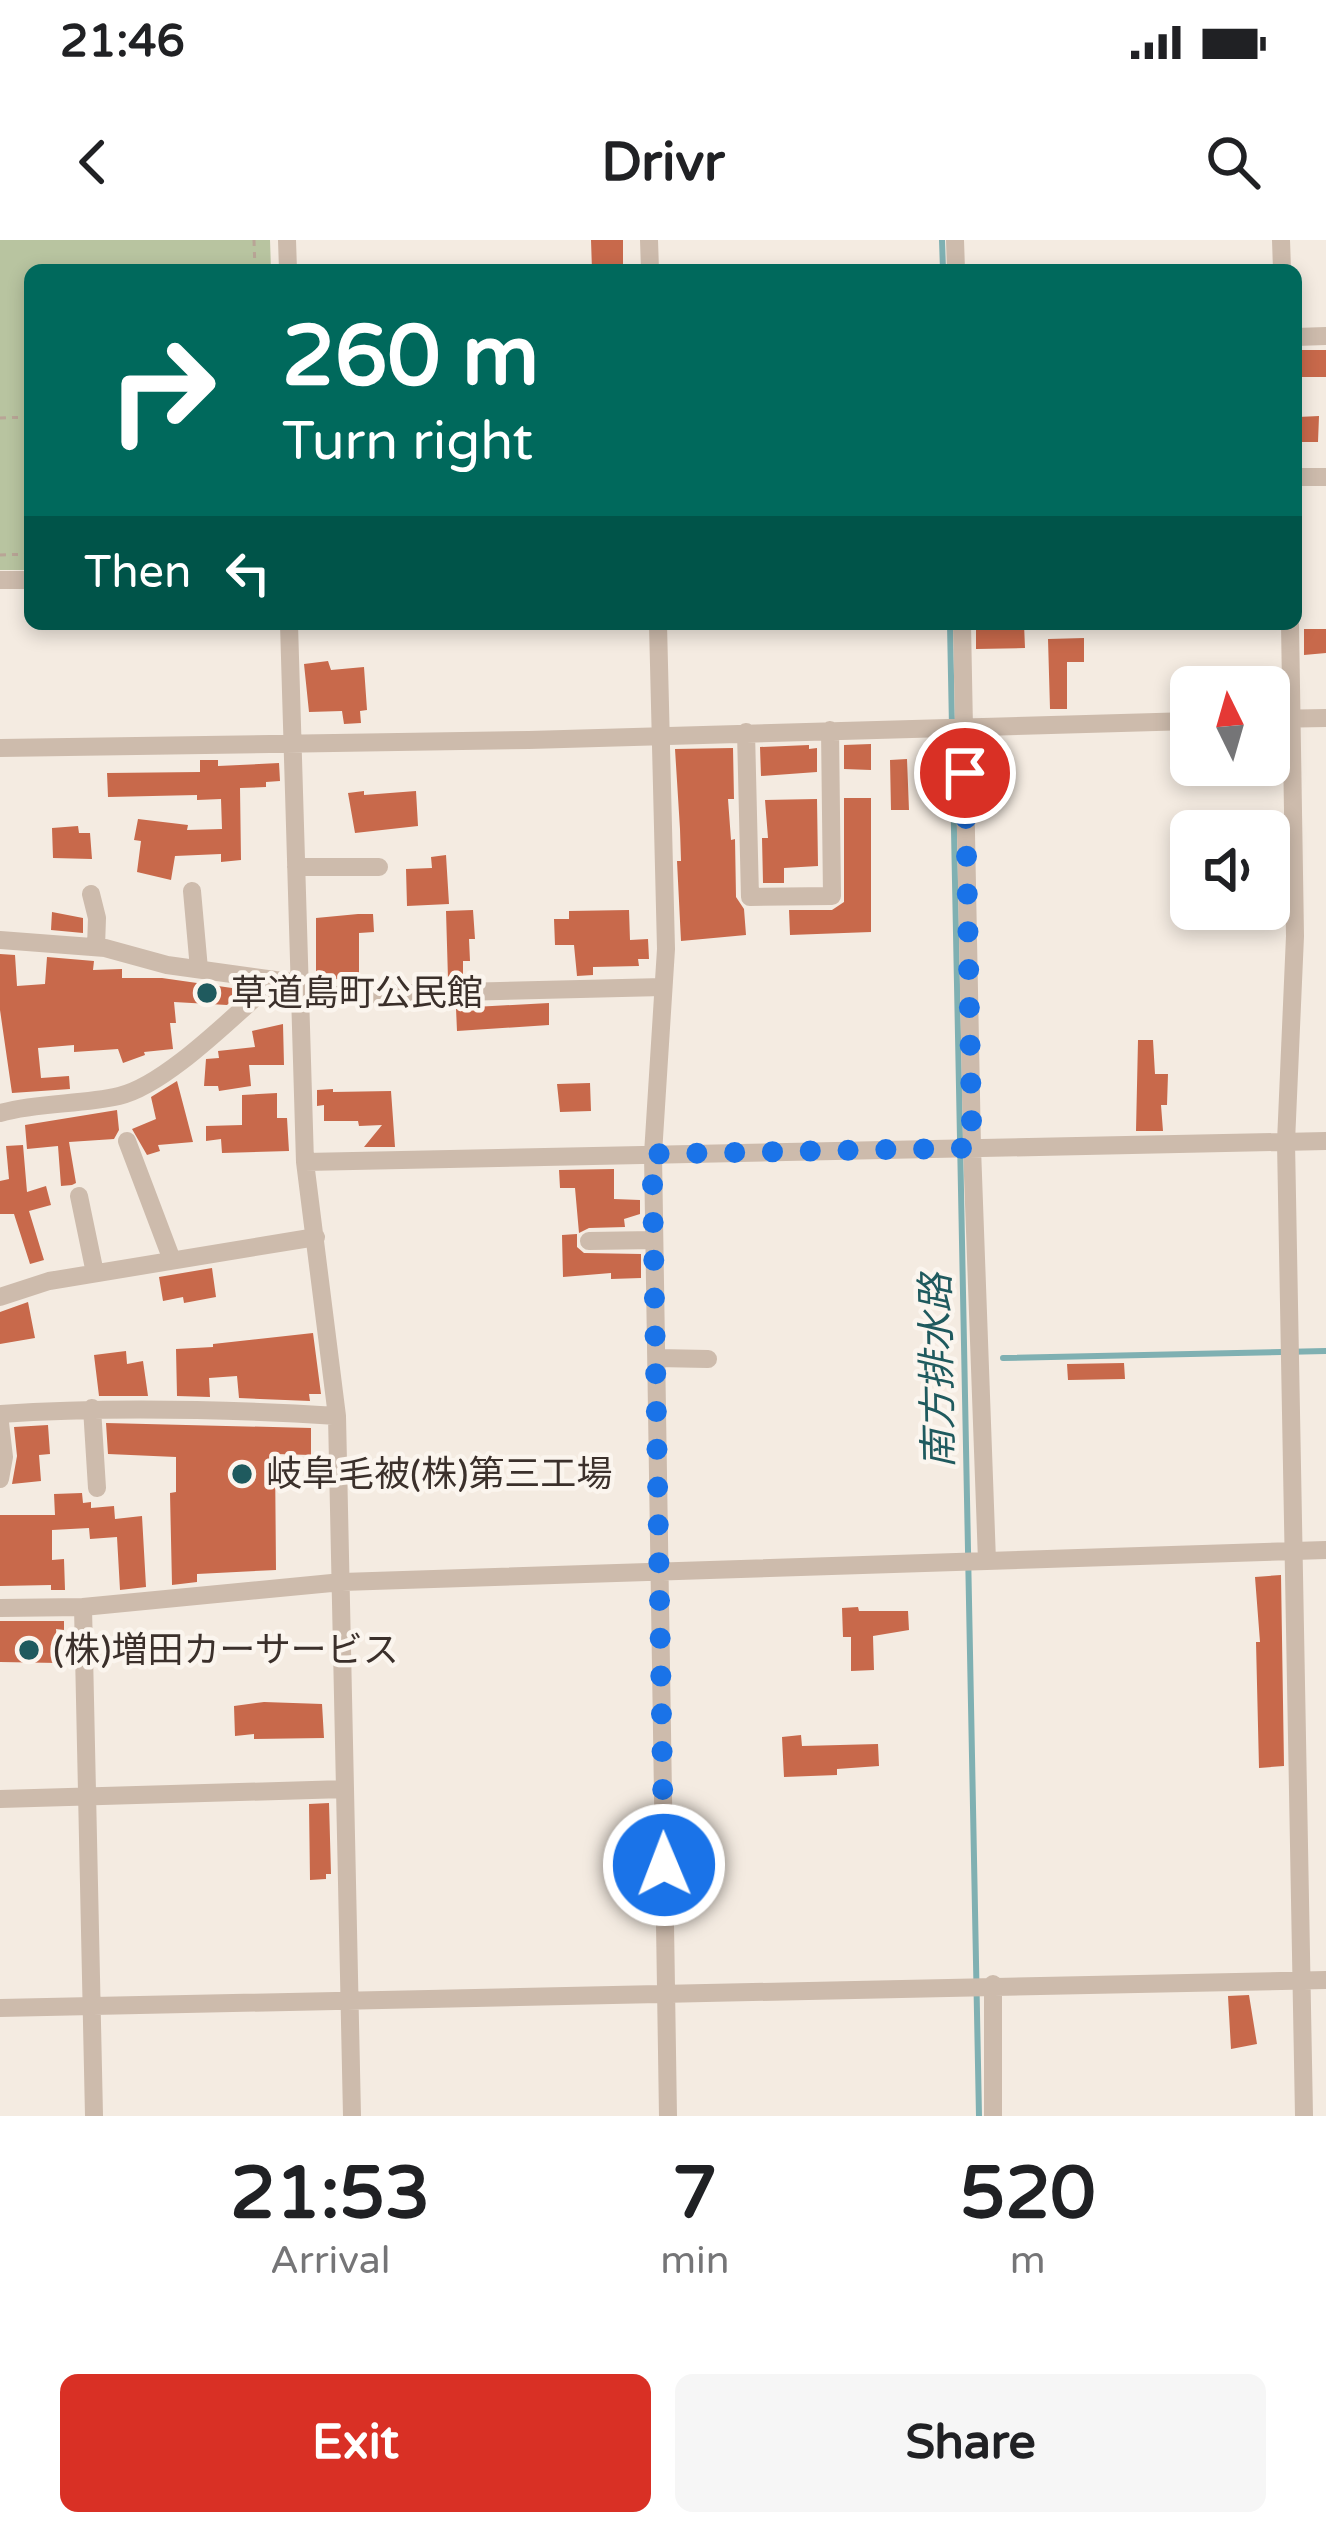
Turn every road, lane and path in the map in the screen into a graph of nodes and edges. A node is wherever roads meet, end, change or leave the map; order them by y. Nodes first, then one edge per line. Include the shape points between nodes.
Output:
1 (290, 630) edge
2 (658, 630) edge
3 (962, 630) edge
4 (1290, 630) edge
5 (1292, 718) junction
6 (1326, 718) edge
7 (1170, 721) edge
8 (956, 726) junction
9 (830, 730) junction
10 (746, 732) junction
11 (661, 734) junction
12 (292, 743) junction
13 (0, 748) edge
14 (296, 867) junction
15 (379, 867) dead end
16 (192, 891) dead end
17 (91, 894) dead end
18 (0, 940) edge
19 (96, 947) junction
20 (199, 969) junction
21 (275, 980) junction
22 (663, 987) junction
23 (300, 989) junction
24 (0, 1113) edge
25 (127, 1141) dead end
26 (1326, 1141) edge
27 (1286, 1142) junction
28 (971, 1148) junction
29 (652, 1154) junction
30 (304, 1162) junction
31 (79, 1196) dead end
32 (316, 1238) junction
33 (589, 1240) dead end
34 (654, 1240) junction
35 (172, 1260) junction
36 (95, 1273) junction
37 (0, 1297) edge
38 (657, 1358) junction
39 (708, 1359) dead end
40 (92, 1408) junction
41 (337, 1416) junction
42 (0, 1418) edge
43 (0, 1479) edge
44 (97, 1488) dead end
45 (1296, 1550) junction
46 (1326, 1550) edge
47 (984, 1561) junction
48 (662, 1571) junction
49 (342, 1582) junction
50 (83, 1607) junction
51 (0, 1608) edge
52 (345, 1789) junction
53 (87, 1796) junction
54 (0, 1798) edge
55 (1303, 1980) junction
56 (1326, 1980) edge
57 (991, 1984) junction
58 (665, 1993) junction
59 (350, 2000) junction
60 (92, 2007) junction
61 (0, 2008) edge
62 (94, 2116) edge
63 (352, 2116) edge
64 (668, 2116) edge
65 (994, 2116) edge
66 (1304, 2116) edge

1 - 12 street
2 - 11 street
3 - 8 street
4 - 5 street
5 - 6 street
5 - 27 street via 1295,936
7 - 8 street
8 - 9 street
8 - 28 street
9 - 10 street
9 - 10 street via 832,896 751,898
10 - 11 street
11 - 12 street
11 - 22 street
12 - 13 street
12 - 14 street
14 - 15 street
14 - 23 street
16 - 20 street
17 - 19 street
18 - 19 street
19 - 20 street
20 - 21 street
21 - 23 street
21 - 24 street via 142,1088
22 - 23 street
22 - 29 street
23 - 30 street
25 - 35 street
26 - 27 street
27 - 28 street
27 - 45 street
28 - 29 street
28 - 47 street
29 - 30 street
29 - 34 street
30 - 32 street
31 - 36 street
32 - 35 street
32 - 41 street
33 - 34 street
34 - 38 street
35 - 36 street
36 - 37 street
38 - 39 street
38 - 48 street
40 - 41 street
40 - 42 street
40 - 44 street
41 - 49 street
42 - 43 street
45 - 46 street
45 - 47 street
45 - 55 street
47 - 48 street
48 - 49 street
48 - 58 street
49 - 50 street
49 - 52 street
50 - 51 street
50 - 53 street
52 - 53 street
52 - 59 street
53 - 54 street
53 - 60 street
55 - 56 street
55 - 57 street
55 - 66 street
57 - 58 street
57 - 65 street
58 - 59 street
58 - 64 street
59 - 60 street
59 - 63 street
60 - 61 street
60 - 62 street

